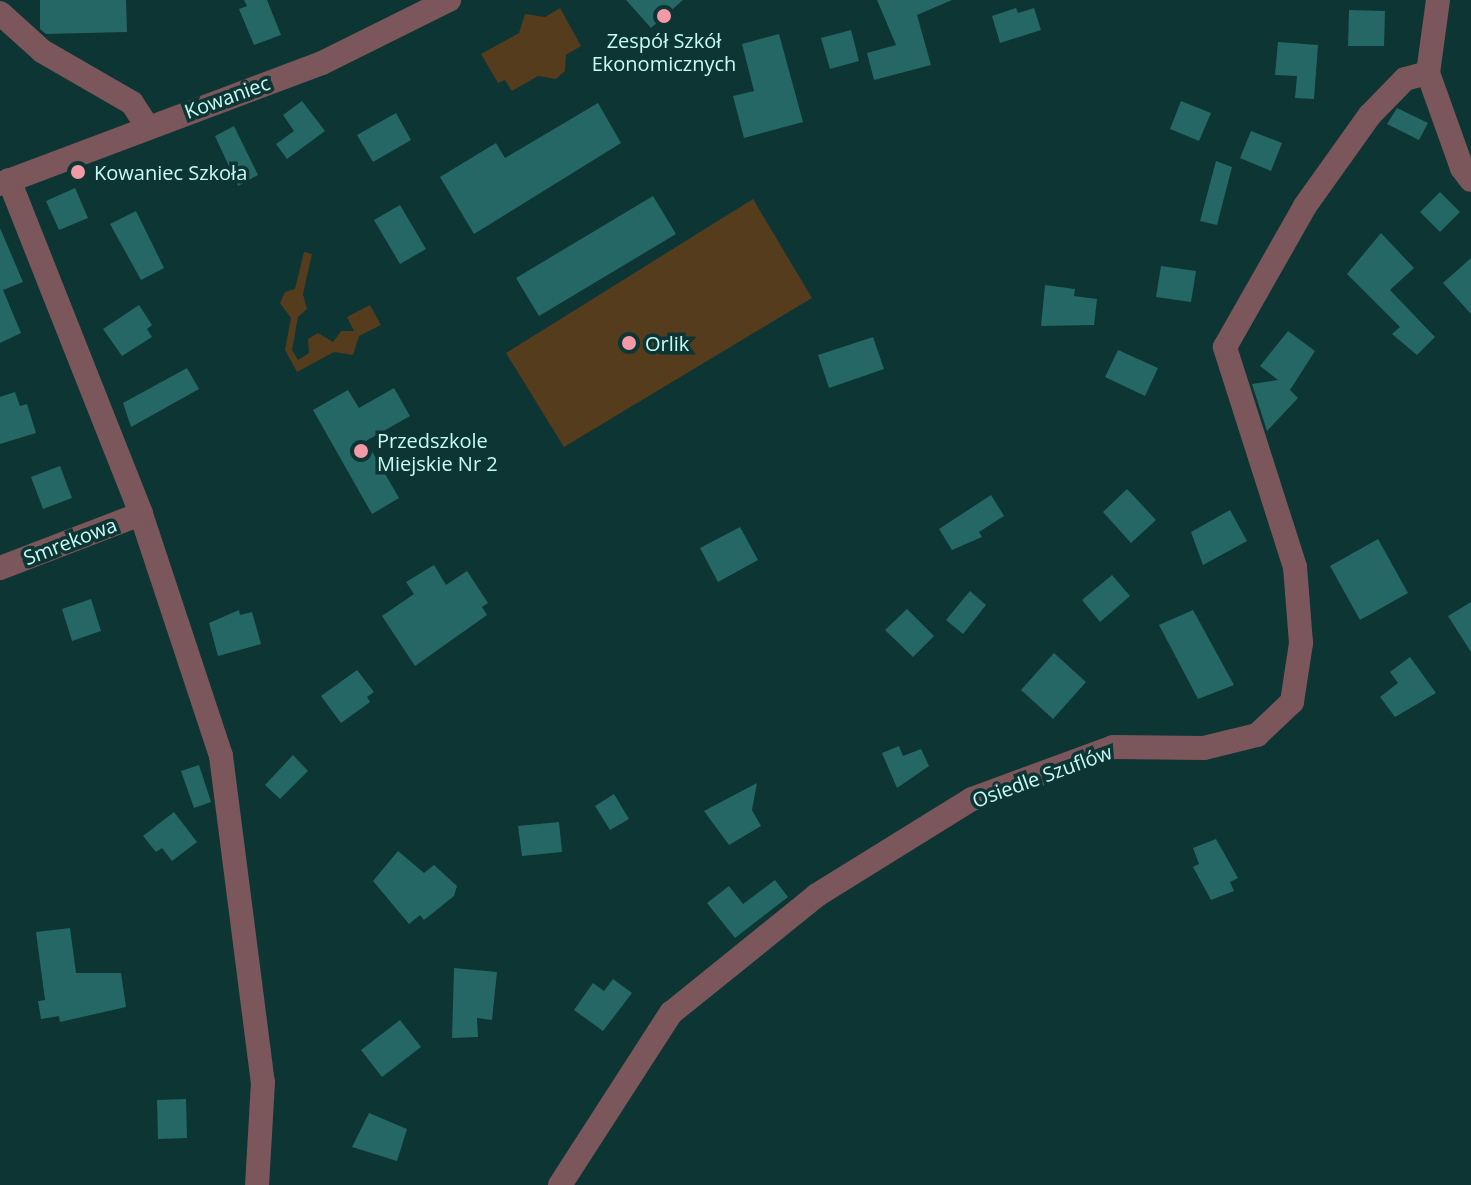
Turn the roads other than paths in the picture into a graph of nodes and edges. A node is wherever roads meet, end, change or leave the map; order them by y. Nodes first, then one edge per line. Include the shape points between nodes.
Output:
1 (449, 0) edge
2 (1438, 0) edge
3 (0, 13) edge
4 (1428, 73) junction
5 (147, 126) junction
6 (1471, 180) edge
7 (4, 182) edge
8 (141, 514) junction
9 (0, 568) edge
10 (257, 1185) edge
11 (560, 1185) edge

1 - 5 street, Kowaniec via 322,63
2 - 4 street
3 - 5 street via 42,51 132,103
4 - 6 street
4 - 11 street, Osiedle Szuflów via 1405,79 1370,115 1305,206 1225,347 1295,567 1301,643 1292,702 1257,735 1204,748 1113,747 972,799 817,895 671,1013
5 - 7 street, Kowaniec
7 - 8 street
8 - 9 street, Smrekowa
8 - 10 street via 221,756 263,1082

